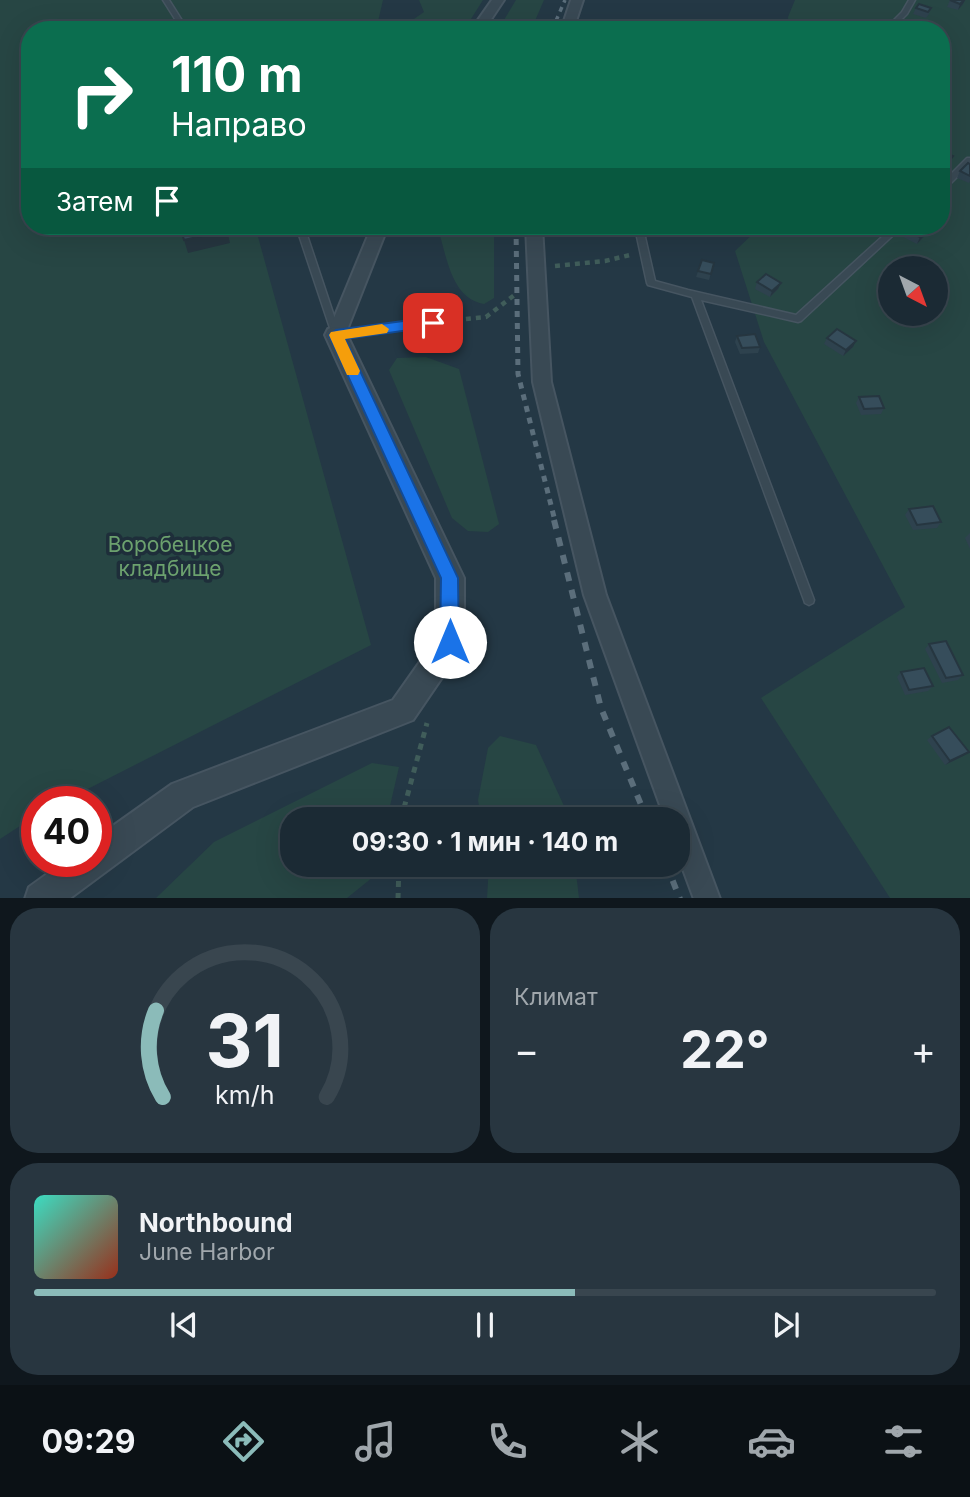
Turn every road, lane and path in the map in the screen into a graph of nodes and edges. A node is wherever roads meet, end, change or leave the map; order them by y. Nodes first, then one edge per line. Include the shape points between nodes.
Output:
1 (166, 0) edge
2 (498, 0) edge
3 (577, 0) edge
4 (912, 0) edge
5 (179, 21) edge
6 (483, 21) edge
7 (570, 21) edge
8 (897, 21) edge
9 (970, 160) edge
10 (950, 179) edge
11 (303, 235) edge
12 (376, 235) edge
13 (534, 235) edge
14 (643, 235) edge
15 (889, 235) edge
16 (696, 297) junction
17 (433, 323) dead end
18 (336, 335) junction
19 (809, 600) dead end
20 (427, 721) dead end
21 (404, 807) edge
22 (112, 847) edge
23 (70, 877) edge
24 (399, 877) edge
25 (41, 898) edge
26 (398, 898) edge
27 (707, 898) edge

1 - 5 lane
2 - 6 street
3 - 7 street
4 - 8 lane
9 - 10 lane
11 - 18 lane
12 - 18 street
13 - 27 street via 542,382 594,595
14 - 16 lane via 651,284
15 - 16 lane via 798,319
16 - 19 lane
17 - 18 lane
18 - 22 street via 450,578 450,642 403,710 183,795
20 - 21 path
23 - 25 street
24 - 26 path

